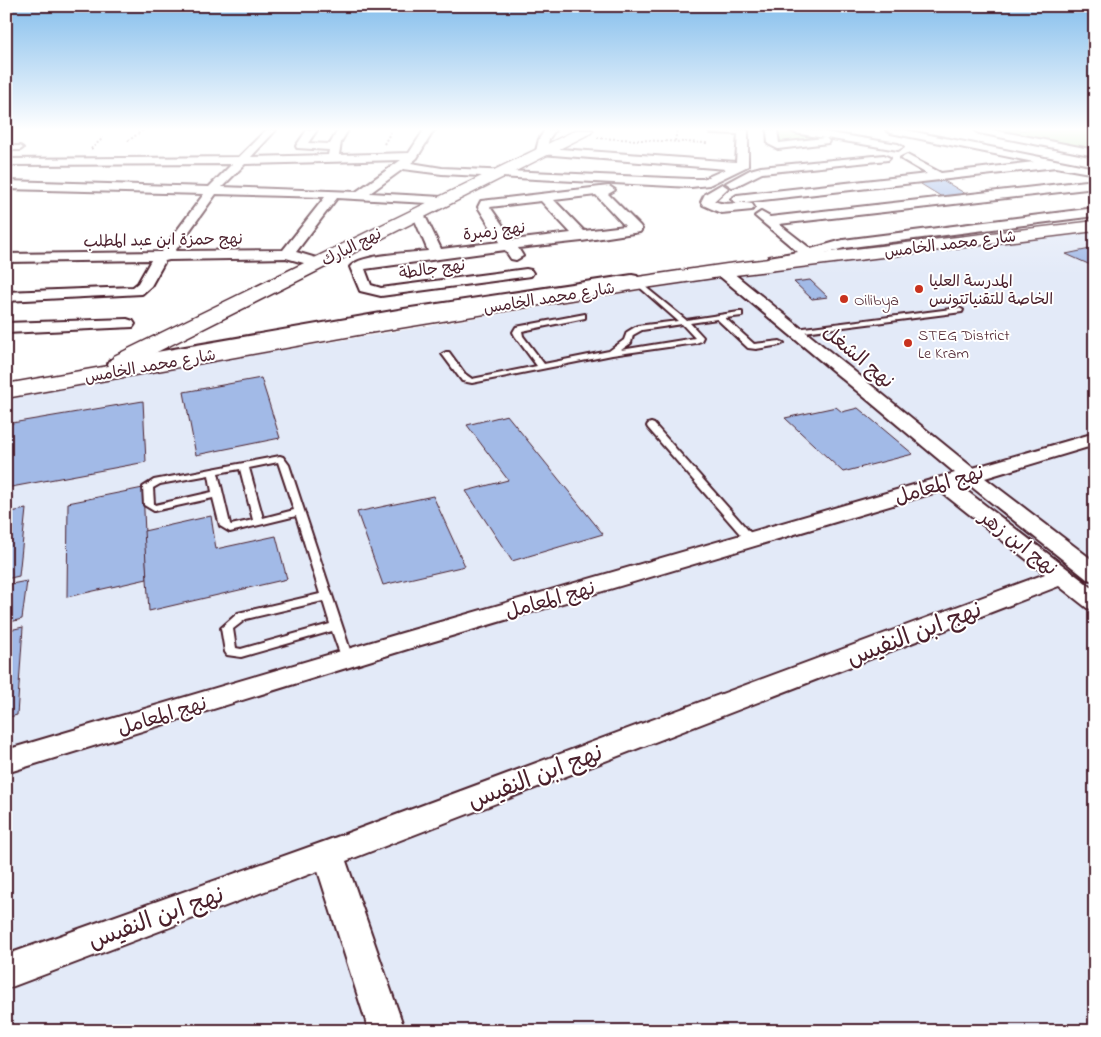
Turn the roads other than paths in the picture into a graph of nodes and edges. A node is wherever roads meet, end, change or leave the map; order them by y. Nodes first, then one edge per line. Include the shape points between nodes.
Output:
1 (156, 178) edge
2 (225, 178) edge
3 (382, 178) edge
4 (487, 178) edge
5 (606, 178) edge
6 (711, 178) edge
7 (741, 178) edge
8 (919, 178) edge
9 (944, 178) edge
10 (358, 182) dead end
11 (376, 183) junction
12 (699, 183) junction
13 (1095, 184) edge
14 (6, 186) edge
15 (337, 188) junction
16 (722, 188) junction
17 (146, 189) junction
18 (599, 190) junction
19 (212, 191) junction
20 (359, 195) junction
21 (544, 197) junction
22 (976, 197) junction
23 (737, 199) junction
24 (442, 201) junction
25 (748, 207) junction
26 (1095, 212) edge
27 (418, 213) junction
28 (767, 221) junction
29 (1020, 222) junction
30 (1095, 226) edge
31 (1039, 232) junction
32 (582, 237) junction
33 (507, 241) junction
34 (435, 249) junction
35 (808, 253) junction
36 (287, 254) junction
37 (162, 257) junction
38 (6, 258) edge
39 (318, 263) junction
40 (357, 267) joint
41 (722, 271) junction
42 (526, 273) junction
43 (638, 283) junction
44 (540, 292) junction
45 (6, 297) edge
46 (959, 310) dead end
47 (739, 314) dead end
48 (582, 316) dead end
49 (719, 317) junction
50 (684, 322) junction
51 (127, 324) dead end
52 (6, 328) edge
53 (796, 331) junction
54 (780, 343) dead end
55 (611, 353) junction
56 (446, 354) dead end
57 (116, 364) junction
58 (541, 366) junction
59 (6, 385) edge
60 (6, 391) edge
61 (651, 426) dead end
62 (1095, 439) edge
63 (244, 465) junction
64 (212, 472) junction
65 (969, 475) junction
66 (943, 483) junction
67 (217, 494) junction
68 (299, 512) junction
69 (259, 522) junction
70 (751, 540) junction
71 (1095, 574) edge
72 (1063, 576) junction
73 (327, 596) junction
74 (1095, 602) edge
75 (336, 626) junction
76 (347, 659) junction
77 (6, 762) edge
78 (328, 854) junction
79 (6, 972) edge
80 (387, 1031) edge

1 - 17 street
2 - 19 street
3 - 11 street
4 - 24 main road, نهج البارك
5 - 12 street
6 - 12 street
7 - 16 street
8 - 23 street
9 - 22 street
10 - 11 street
11 - 20 street
12 - 16 street
12 - 18 street via 676,190
13 - 22 street
14 - 17 street
15 - 19 street via 285,185
15 - 20 street
15 - 36 street
16 - 23 street
16 - 25 street via 707,202 721,209
17 - 19 street
18 - 21 street
18 - 32 street, نهج زمبرة via 636,229
19 - 37 street
20 - 24 street
21 - 32 street
21 - 33 street via 485,204
22 - 28 street
22 - 29 street
23 - 25 street
24 - 27 main road, نهج البارك
25 - 28 street
26 - 29 street
27 - 34 street
27 - 39 main road, نهج البارك
28 - 35 street
29 - 31 street
29 - 35 street via 843,244
30 - 31 main road, شارع محمد الخامس
31 - 41 main road, شارع محمد الخامس
32 - 33 street, نهج زمبرة
33 - 34 street, نهج زمبرة
33 - 42 street
34 - 40 street, نهج زمبرة
35 - 44 street via 786,259
36 - 37 street, نهج حمزة ابن عبد المطلب
36 - 39 street, نهج حمزة ابن عبد المطلب
37 - 38 street, نهج حمزة ابن عبد المطلب
37 - 45 street via 144,286 137,291
39 - 57 main road, نهج البارك
40 - 42 street, نهج جالطة via 365,288 381,292
41 - 43 main road, شارع محمد الخامس
41 - 53 street, نهج الشغل
42 - 44 street
43 - 50 lane
43 - 60 main road, شارع محمد الخامس
44 - 57 street
46 - 53 lane
47 - 49 lane
48 - 58 lane via 519,329 519,336
49 - 50 lane
49 - 54 lane via 751,346
50 - 55 lane via 640,328
50 - 55 lane via 698,339
51 - 52 street
53 - 65 street, نهج الشغل
55 - 58 lane
56 - 58 lane via 462,376 472,381
57 - 59 main road, نهج البارك
61 - 70 lane
62 - 65 street, نهج المعامل
63 - 64 lane
63 - 68 lane via 280,459
63 - 69 lane
64 - 67 lane
64 - 67 lane via 152,484 148,487 149,505 157,508
65 - 66 street, نهج المعامل
65 - 71 street, نهج الشغل
66 - 70 street, نهج المعامل
66 - 72 street, نهج ابن زهر
67 - 69 lane via 227,528
68 - 69 lane
68 - 73 lane
70 - 76 street, نهج المعامل
72 - 74 street, نهج ابن زهر
72 - 78 street, نهج ابن النفيس
73 - 75 lane
73 - 75 lane via 242,616 227,628 231,652 241,653
75 - 76 lane
76 - 77 street, نهج المعامل
78 - 79 street, نهج ابن النفيس
78 - 80 street

